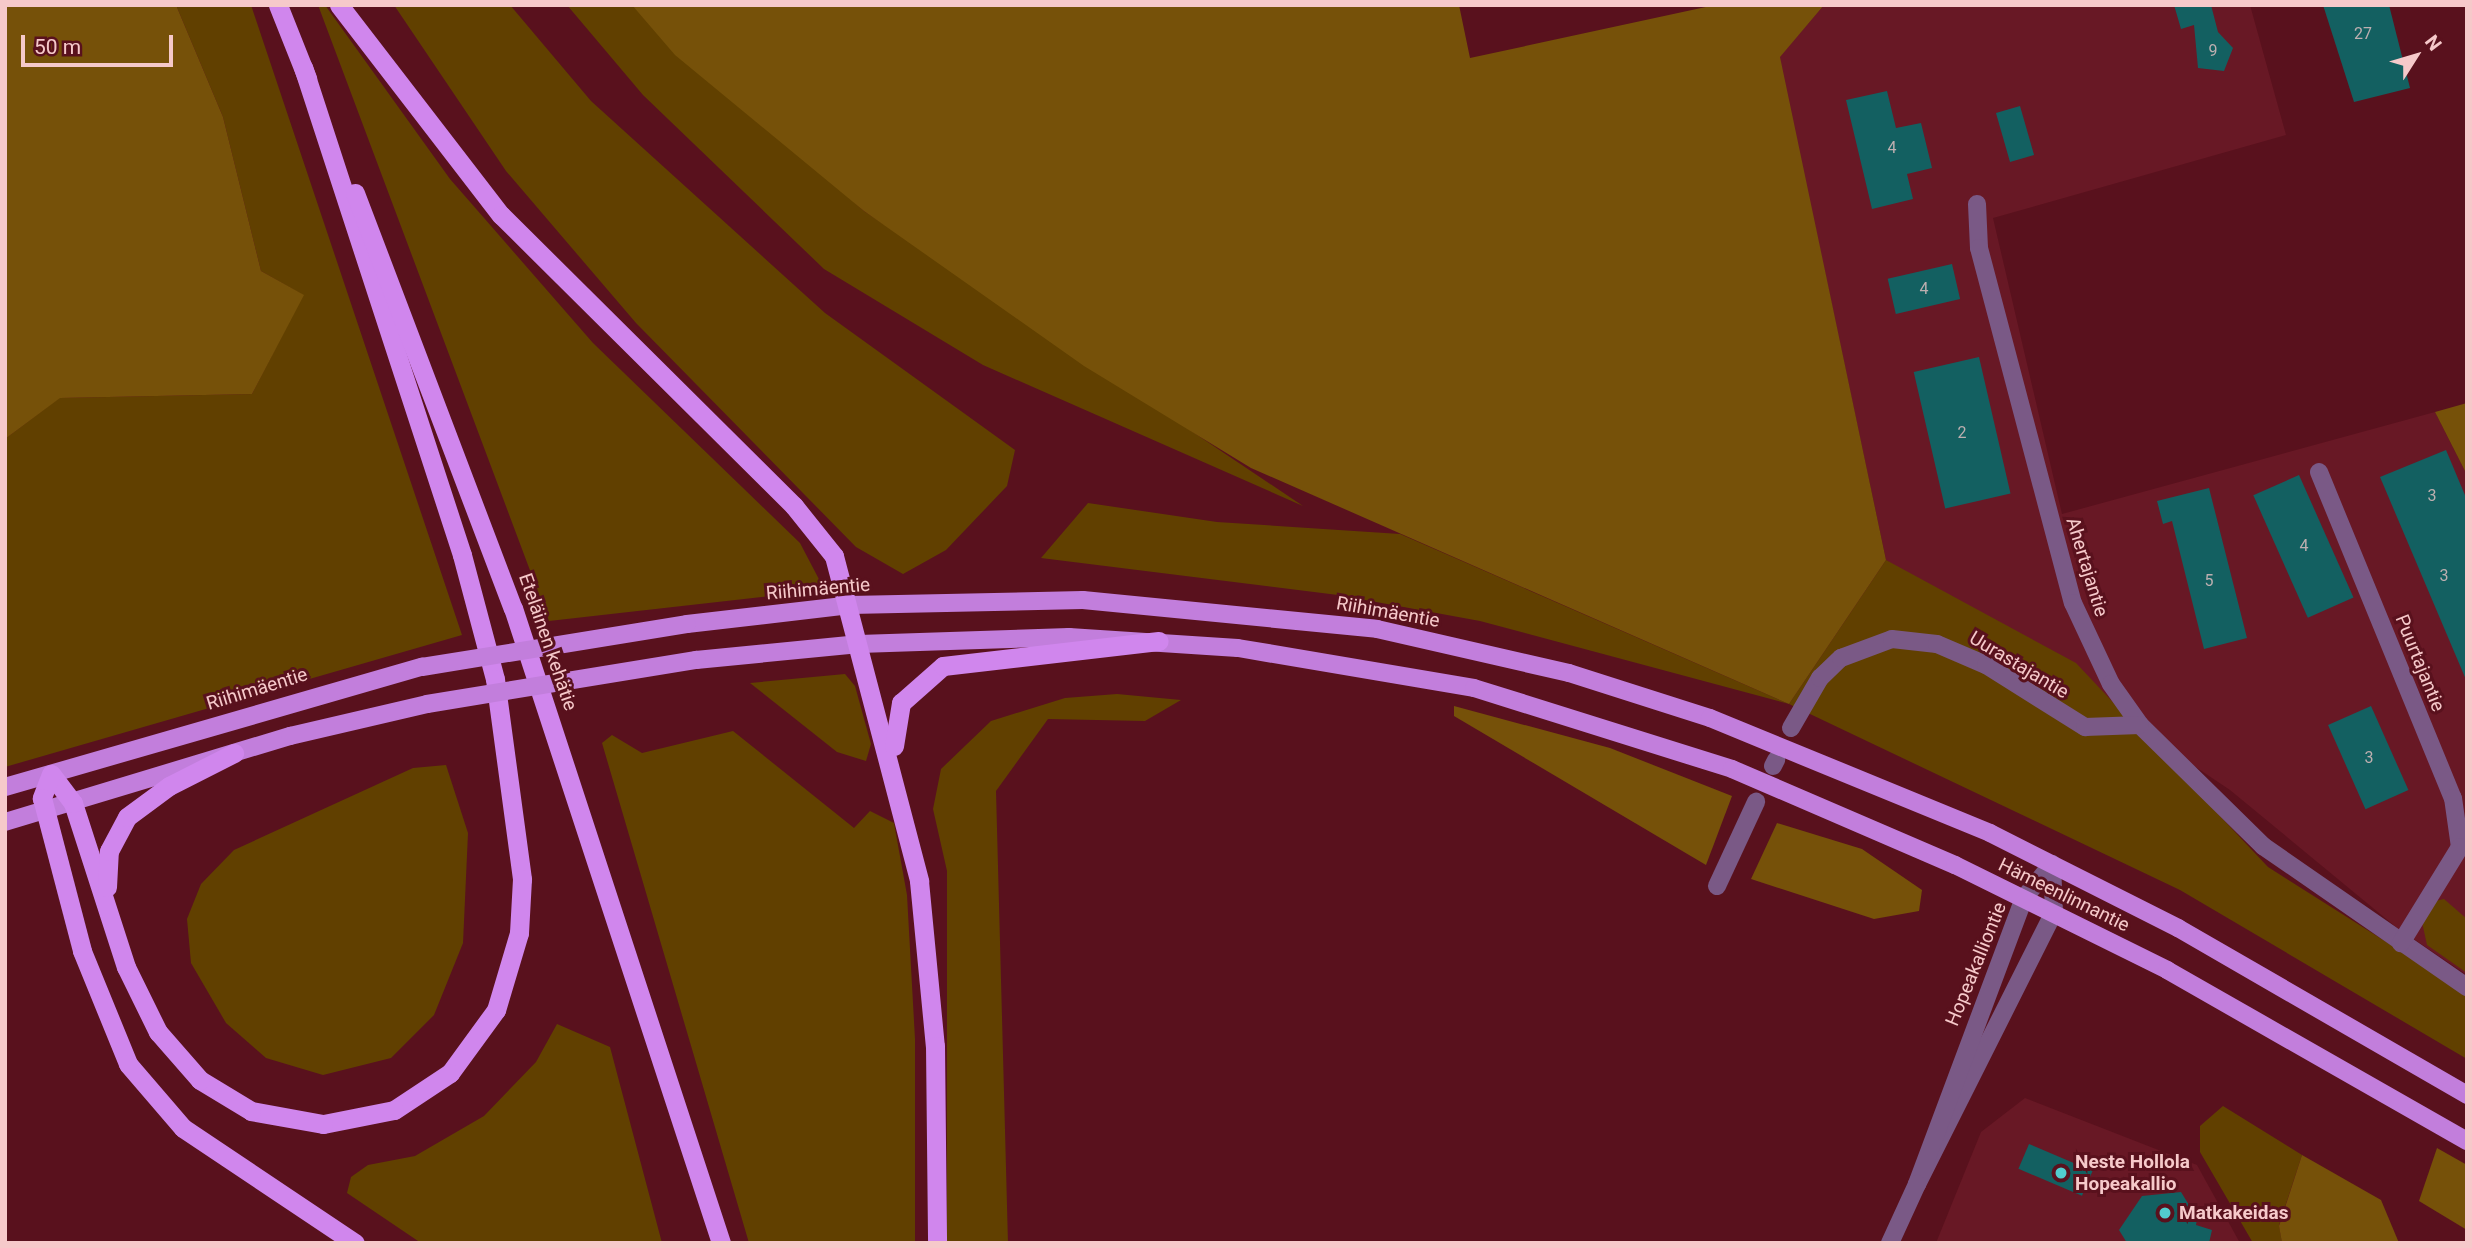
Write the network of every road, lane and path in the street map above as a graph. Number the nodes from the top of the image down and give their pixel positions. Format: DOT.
graph roads {
  1 [pos="278,5"];
  2 [pos="339,5"];
  3 [pos="303,67"];
  4 [pos="1977,204"];
  5 [pos="2319,472"];
  6 [pos="850,606"];
  7 [pos="1159,640"];
  8 [pos="859,644"];
  9 [pos="1646,696"];
  10 [pos="2140,725"];
  11 [pos="1791,728"];
  12 [pos="234,752"];
  13 [pos="51,774"];
  14 [pos="898,785"];
  15 [pos="5,787"];
  16 [pos="1756,802"];
  17 [pos="74,803"];
  18 [pos="43,811"];
  19 [pos="5,822"];
  20 [pos="2052,864"];
  21 [pos="1717,886"];
  22 [pos="2024,898"];
  23 [pos="2054,912"];
  24 [pos="116,936"];
  25 [pos="2401,943"];
  26 [pos="2467,987"];
  27 [pos="2467,1095"];
  28 [pos="2467,1141"];
  29 [pos="1917,1184"];
  30 [pos="355,1243"];
  31 [pos="721,1243"];
  32 [pos="937,1243"];
  33 [pos="1891,1243"];
  1 -- 3 [label="highway"];
  2 -- 6 [label="highway"];
  3 -- 24 [label="highway"];
  3 -- 31 [label="highway, Eteläinen kehätie"];
  4 -- 10 [label="street, Ahertajantie"];
  5 -- 25 [label="street, Puurtajantie"];
  6 -- 8 [label="highway"];
  6 -- 9 [label="main road, Riihimäentie"];
  6 -- 13 [label="main road, Riihimäentie, bridge"];
  7 -- 8 [label="main road"];
  7 -- 14 [label="highway"];
  7 -- 22 [label="main road, Hämeenlinnantie"];
  8 -- 12 [label="main road, bridge"];
  8 -- 14 [label="highway"];
  9 -- 20 [label="main road, Hämeenlinnantie"];
  10 -- 11 [label="street, Uurastajantie"];
  10 -- 25 [label="street, Ahertajantie"];
  12 -- 17 [label="main road"];
  12 -- 24 [label="highway"];
  13 -- 15 [label="main road, Riihimäentie"];
  13 -- 17 [label="highway"];
  13 -- 18 [label="highway"];
  14 -- 32 [label="highway"];
  16 -- 21 [label="street"];
  17 -- 18 [label="main road"];
  17 -- 24 [label="highway"];
  18 -- 19 [label="main road"];
  18 -- 30 [label="highway"];
  20 -- 22 [label="street, Hopeakalliontie"];
  20 -- 23 [label="street, Hopeakalliontie"];
  20 -- 27 [label="main road, Hämeenlinnantie"];
  22 -- 23 [label="main road, Hämeenlinnantie"];
  22 -- 29 [label="street, Hopeakalliontie"];
  23 -- 28 [label="main road, Hämeenlinnantie"];
  23 -- 29 [label="street, Hopeakalliontie"];
  25 -- 26 [label="street, Ahertajantie"];
  29 -- 33 [label="street, Hopeakalliontie"];
}
